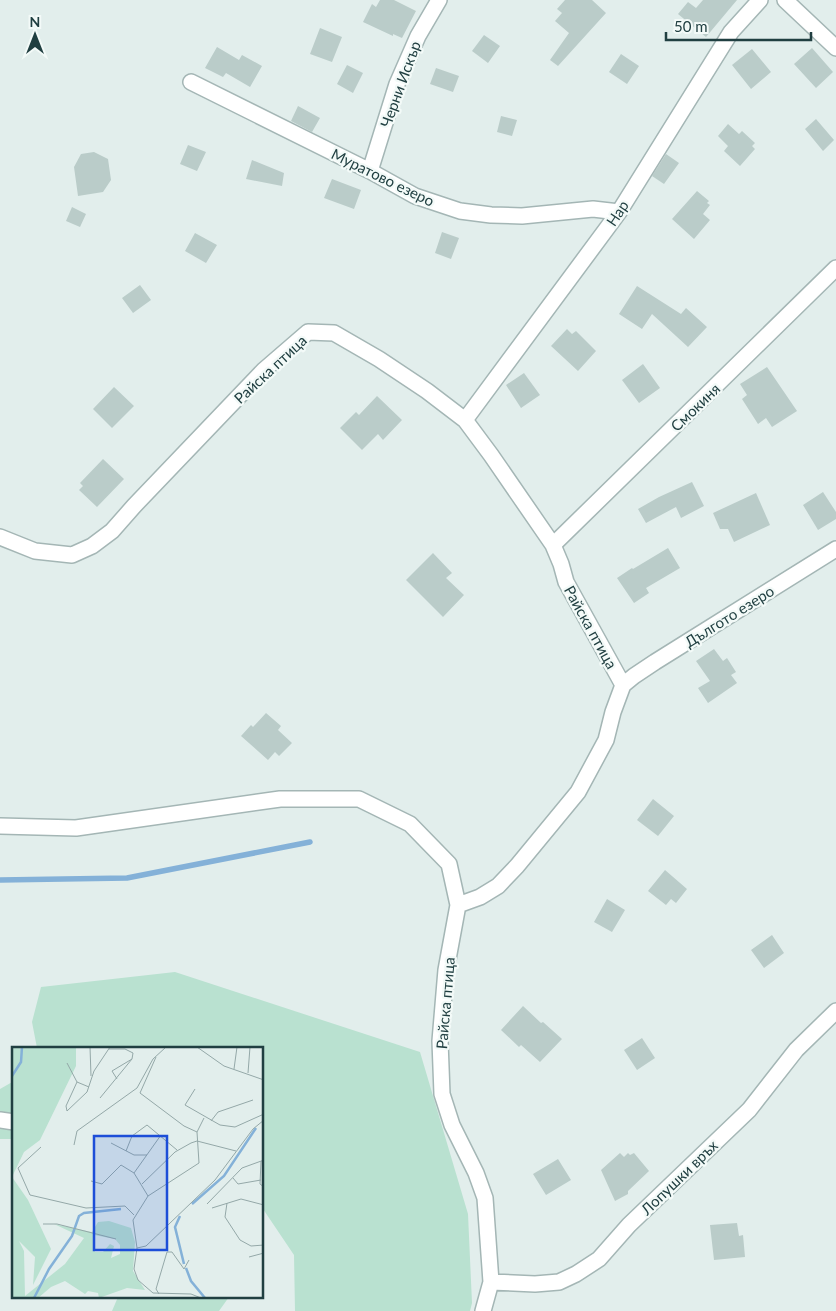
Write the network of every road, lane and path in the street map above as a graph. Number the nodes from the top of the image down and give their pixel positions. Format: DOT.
graph roads {
  1 [pos="439,0"];
  2 [pos="760,0"];
  3 [pos="785,0"];
  4 [pos="836,48"];
  5 [pos="191,82"];
  6 [pos="370,171"];
  7 [pos="619,212"];
  8 [pos="836,268"];
  9 [pos="465,420"];
  10 [pos="0,537"];
  11 [pos="553,545"];
  12 [pos="836,549"];
  13 [pos="623,685"];
  14 [pos="0,826"];
  15 [pos="458,905"];
  16 [pos="836,1011"];
  17 [pos="491,1282"];
  18 [pos="483,1311"];
  1 -- 6 [label="street, Черни Искър"];
  2 -- 7 [label="street, Нар"];
  3 -- 4 [label="street"];
  5 -- 6 [label="street, Муратово езеро"];
  6 -- 7 [label="street, Муратово езеро"];
  7 -- 9 [label="street, Нар"];
  8 -- 11 [label="street, Смокиня"];
  9 -- 10 [label="street, Райска птица"];
  9 -- 11 [label="street, Райска птица"];
  11 -- 13 [label="street, Райска птица"];
  12 -- 13 [label="street, Дългото езеро"];
  13 -- 15 [label="street, Райска птица"];
  14 -- 15 [label="street"];
  15 -- 17 [label="street, Райска птица"];
  16 -- 17 [label="street, Лопушки връх"];
  17 -- 18 [label="street, Райска птица"];
}
